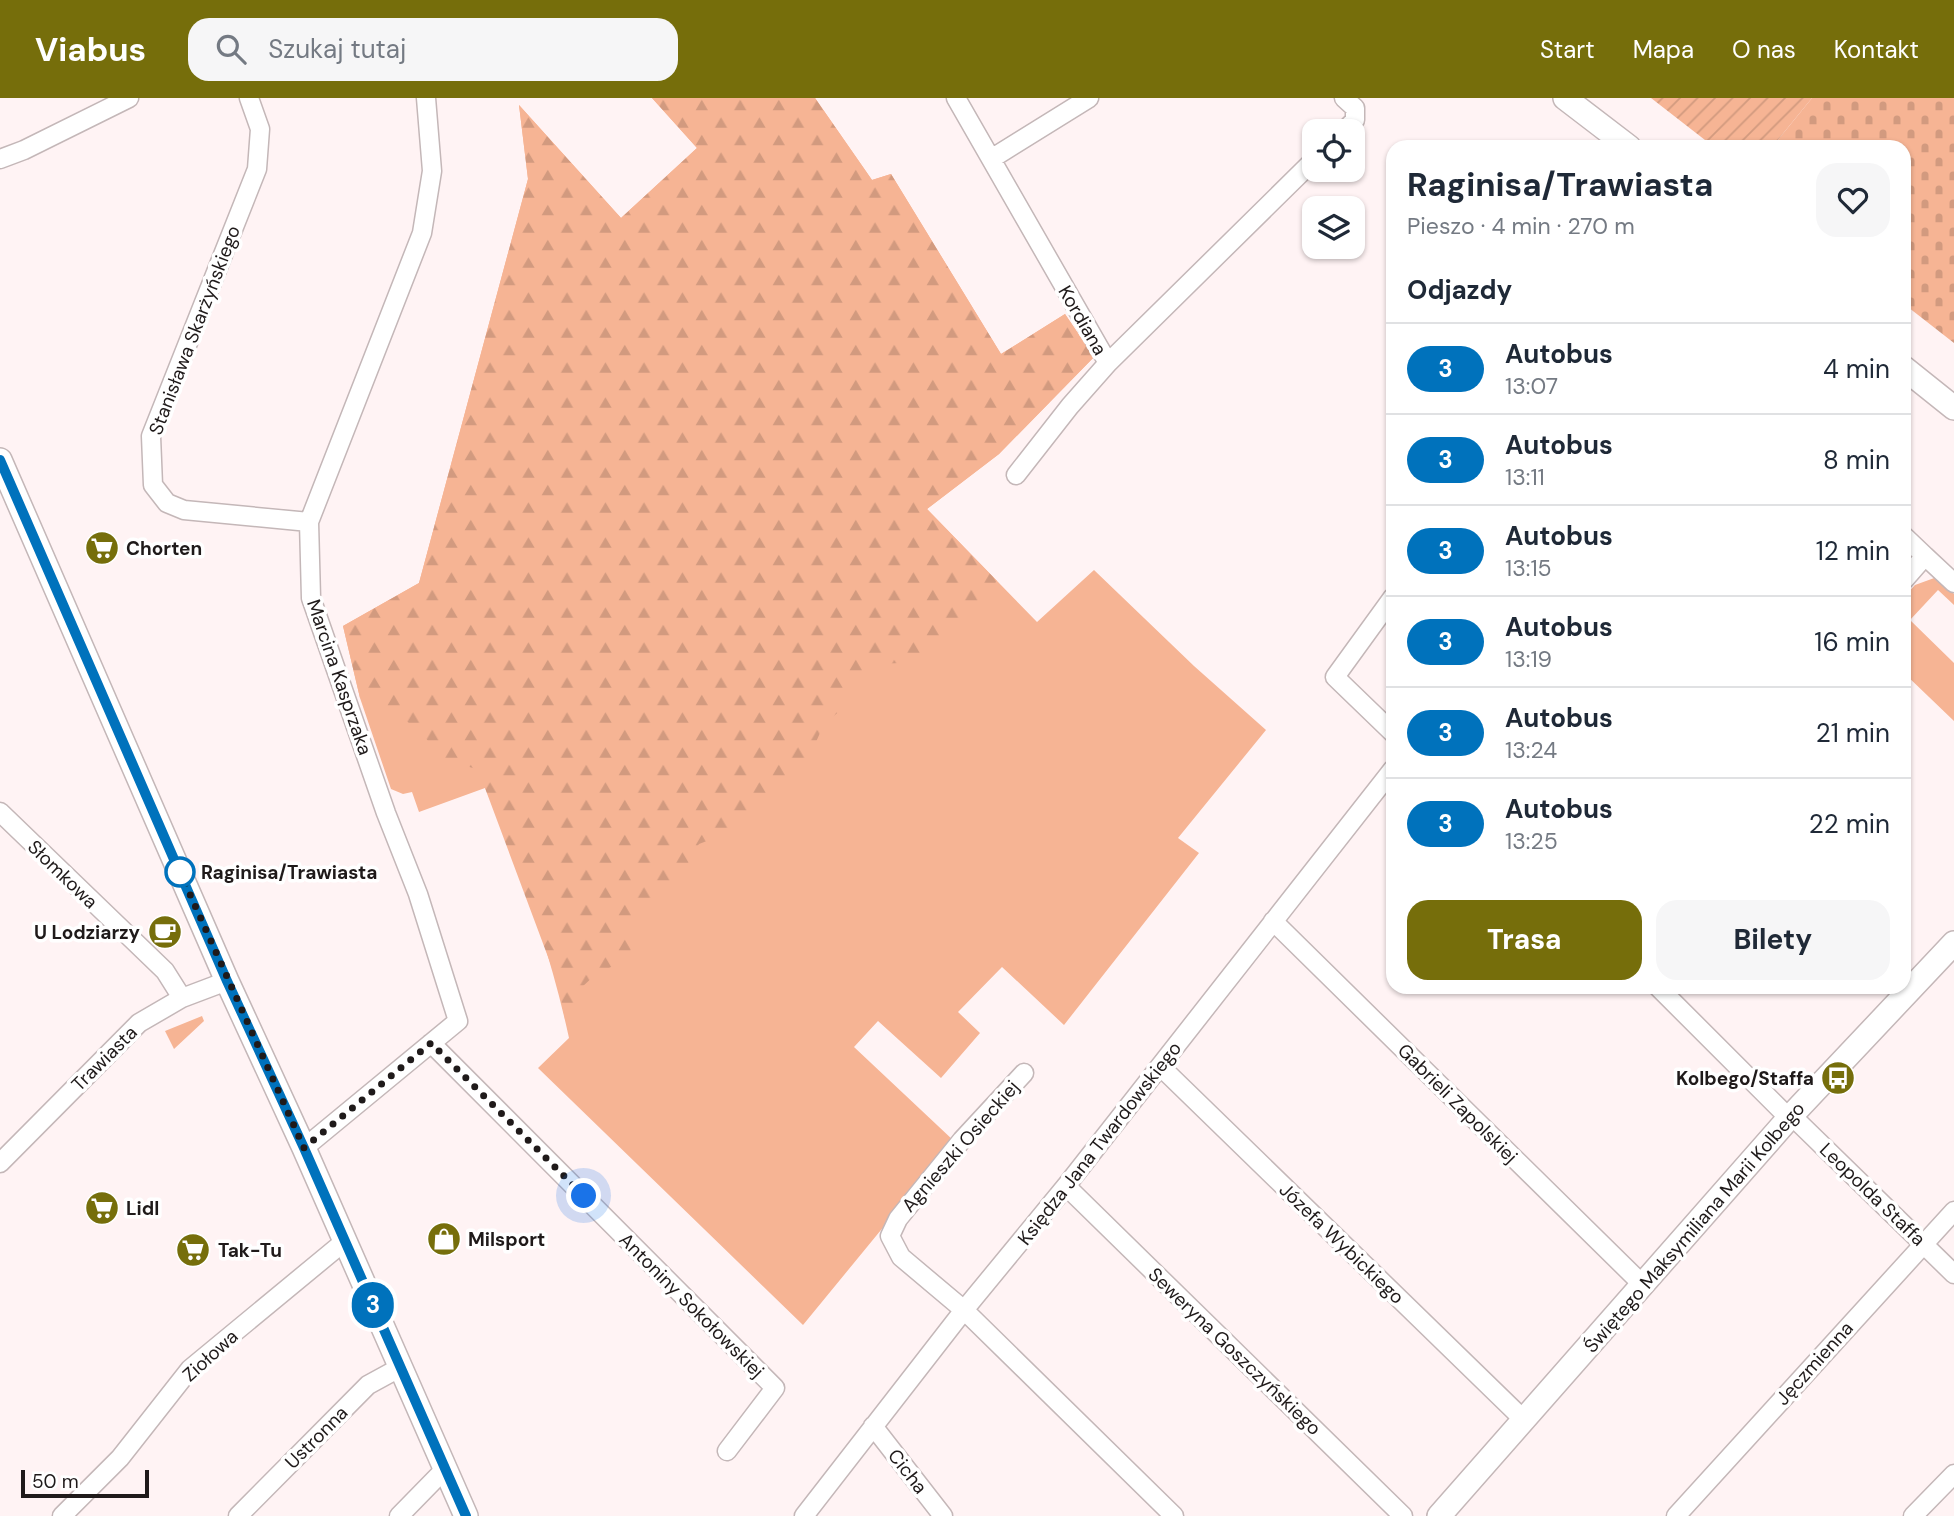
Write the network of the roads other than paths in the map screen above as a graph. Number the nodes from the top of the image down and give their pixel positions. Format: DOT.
graph roads {
  1 [pos="129,98"];
  2 [pos="249,98"];
  3 [pos="426,98"];
  4 [pos="956,98"];
  5 [pos="1089,98"];
  6 [pos="1344,98"];
  7 [pos="1565,98"];
  8 [pos="1351,119"];
  9 [pos="1620,140"];
  10 [pos="0,159"];
  11 [pos="991,159"];
  12 [pos="1302,172"];
  13 [pos="1108,363"];
  14 [pos="1911,374"];
  15 [pos="1954,408"];
  16 [pos="0,460"];
  17 [pos="1016,475"];
  18 [pos="309,522"];
  19 [pos="1911,543"];
  20 [pos="1925,556"];
  21 [pos="1911,572"];
  22 [pos="1954,583"];
  23 [pos="1386,607"];
  24 [pos="1386,726"];
  25 [pos="1386,778"];
  26 [pos="4,824"];
  27 [pos="1273,921"];
  28 [pos="1954,943"];
  29 [pos="227,981"];
  30 [pos="1911,988"];
  31 [pos="1665,994"];
  32 [pos="1906,994"];
  33 [pos="182,998"];
  34 [pos="431,1043"];
  35 [pos="1160,1066"];
  36 [pos="1024,1073"];
  37 [pos="1790,1116"];
  38 [pos="304,1148"];
  39 [pos="0,1163"];
  40 [pos="1066,1186"];
  41 [pos="1954,1211"];
  42 [pos="345,1241"];
  43 [pos="1923,1243"];
  44 [pos="1954,1274"];
  45 [pos="1643,1285"];
  46 [pos="964,1310"];
  47 [pos="401,1367"];
  48 [pos="1524,1420"];
  49 [pos="873,1426"];
  50 [pos="727,1451"];
  51 [pos="446,1469"];
  52 [pos="1954,1474"];
  53 [pos="62,1516"];
  54 [pos="238,1516"];
  55 [pos="399,1516"];
  56 [pos="466,1516"];
  57 [pos="804,1516"];
  58 [pos="943,1516"];
  59 [pos="1174,1516"];
  60 [pos="1403,1516"];
  61 [pos="1439,1516"];
  62 [pos="1676,1516"];
  63 [pos="1913,1516"];
  1 -- 10 [label="street"];
  2 -- 18 [label="street, Stanisława Skarżyńskiego"];
  3 -- 18 [label="street, Marcina Kasprzaka"];
  4 -- 11 [label="street, Kordiana"];
  5 -- 11 [label="street"];
  6 -- 8 [label="street"];
  7 -- 9 [label="street"];
  11 -- 13 [label="street, Kordiana"];
  12 -- 13 [label="street, Kordiana"];
  13 -- 17 [label="street"];
  14 -- 15 [label="street"];
  16 -- 29 [label="street"];
  18 -- 34 [label="street, Marcina Kasprzaka"];
  19 -- 20 [label="street"];
  20 -- 21 [label="street"];
  20 -- 22 [label="street"];
  23 -- 24 [label="street"];
  25 -- 27 [label="street, Księdza Jana Twardowskiego"];
  26 -- 33 [label="street, Słomkowa"];
  27 -- 35 [label="street, Księdza Jana Twardowskiego"];
  27 -- 45 [label="street, Gabrieli Zapolskiej"];
  28 -- 30 [label="street, Świętego Maksymiliana Marii Kolbego"];
  29 -- 33 [label="street, Trawiasta"];
  29 -- 38 [label="street"];
  31 -- 37 [label="street, Leopolda Staffa"];
  32 -- 37 [label="street, Świętego Maksymiliana Marii Kolbego"];
  33 -- 39 [label="street, Trawiasta"];
  34 -- 38 [label="street, Marcina Kasprzaka"];
  34 -- 50 [label="street, Antoniny Sokołowskiej"];
  35 -- 40 [label="street, Księdza Jana Twardowskiego"];
  35 -- 48 [label="street, Józefa Wybickiego"];
  36 -- 46 [label="street, Agnieszki Osieckiej"];
  37 -- 43 [label="street, Leopolda Staffa"];
  37 -- 45 [label="street, Świętego Maksymiliana Marii Kolbego"];
  38 -- 42 [label="street"];
  40 -- 46 [label="street, Księdza Jana Twardowskiego"];
  40 -- 60 [label="street, Seweryna Goszczyńskiego"];
  41 -- 43 [label="street, Jęczmienna"];
  42 -- 47 [label="street"];
  42 -- 53 [label="street, Ziołowa"];
  43 -- 44 [label="street, Leopolda Staffa"];
  43 -- 62 [label="street, Jęczmienna"];
  45 -- 48 [label="street, Świętego Maksymiliana Marii Kolbego"];
  46 -- 49 [label="street, Księdza Jana Twardowskiego"];
  46 -- 59 [label="street"];
  47 -- 51 [label="street"];
  47 -- 54 [label="street, Ustronna"];
  48 -- 61 [label="street, Świętego Maksymiliana Marii Kolbego"];
  49 -- 57 [label="street, Księdza Jana Twardowskiego"];
  49 -- 58 [label="street, Cicha"];
  51 -- 55 [label="street"];
  51 -- 56 [label="street"];
  52 -- 63 [label="street"];
}
